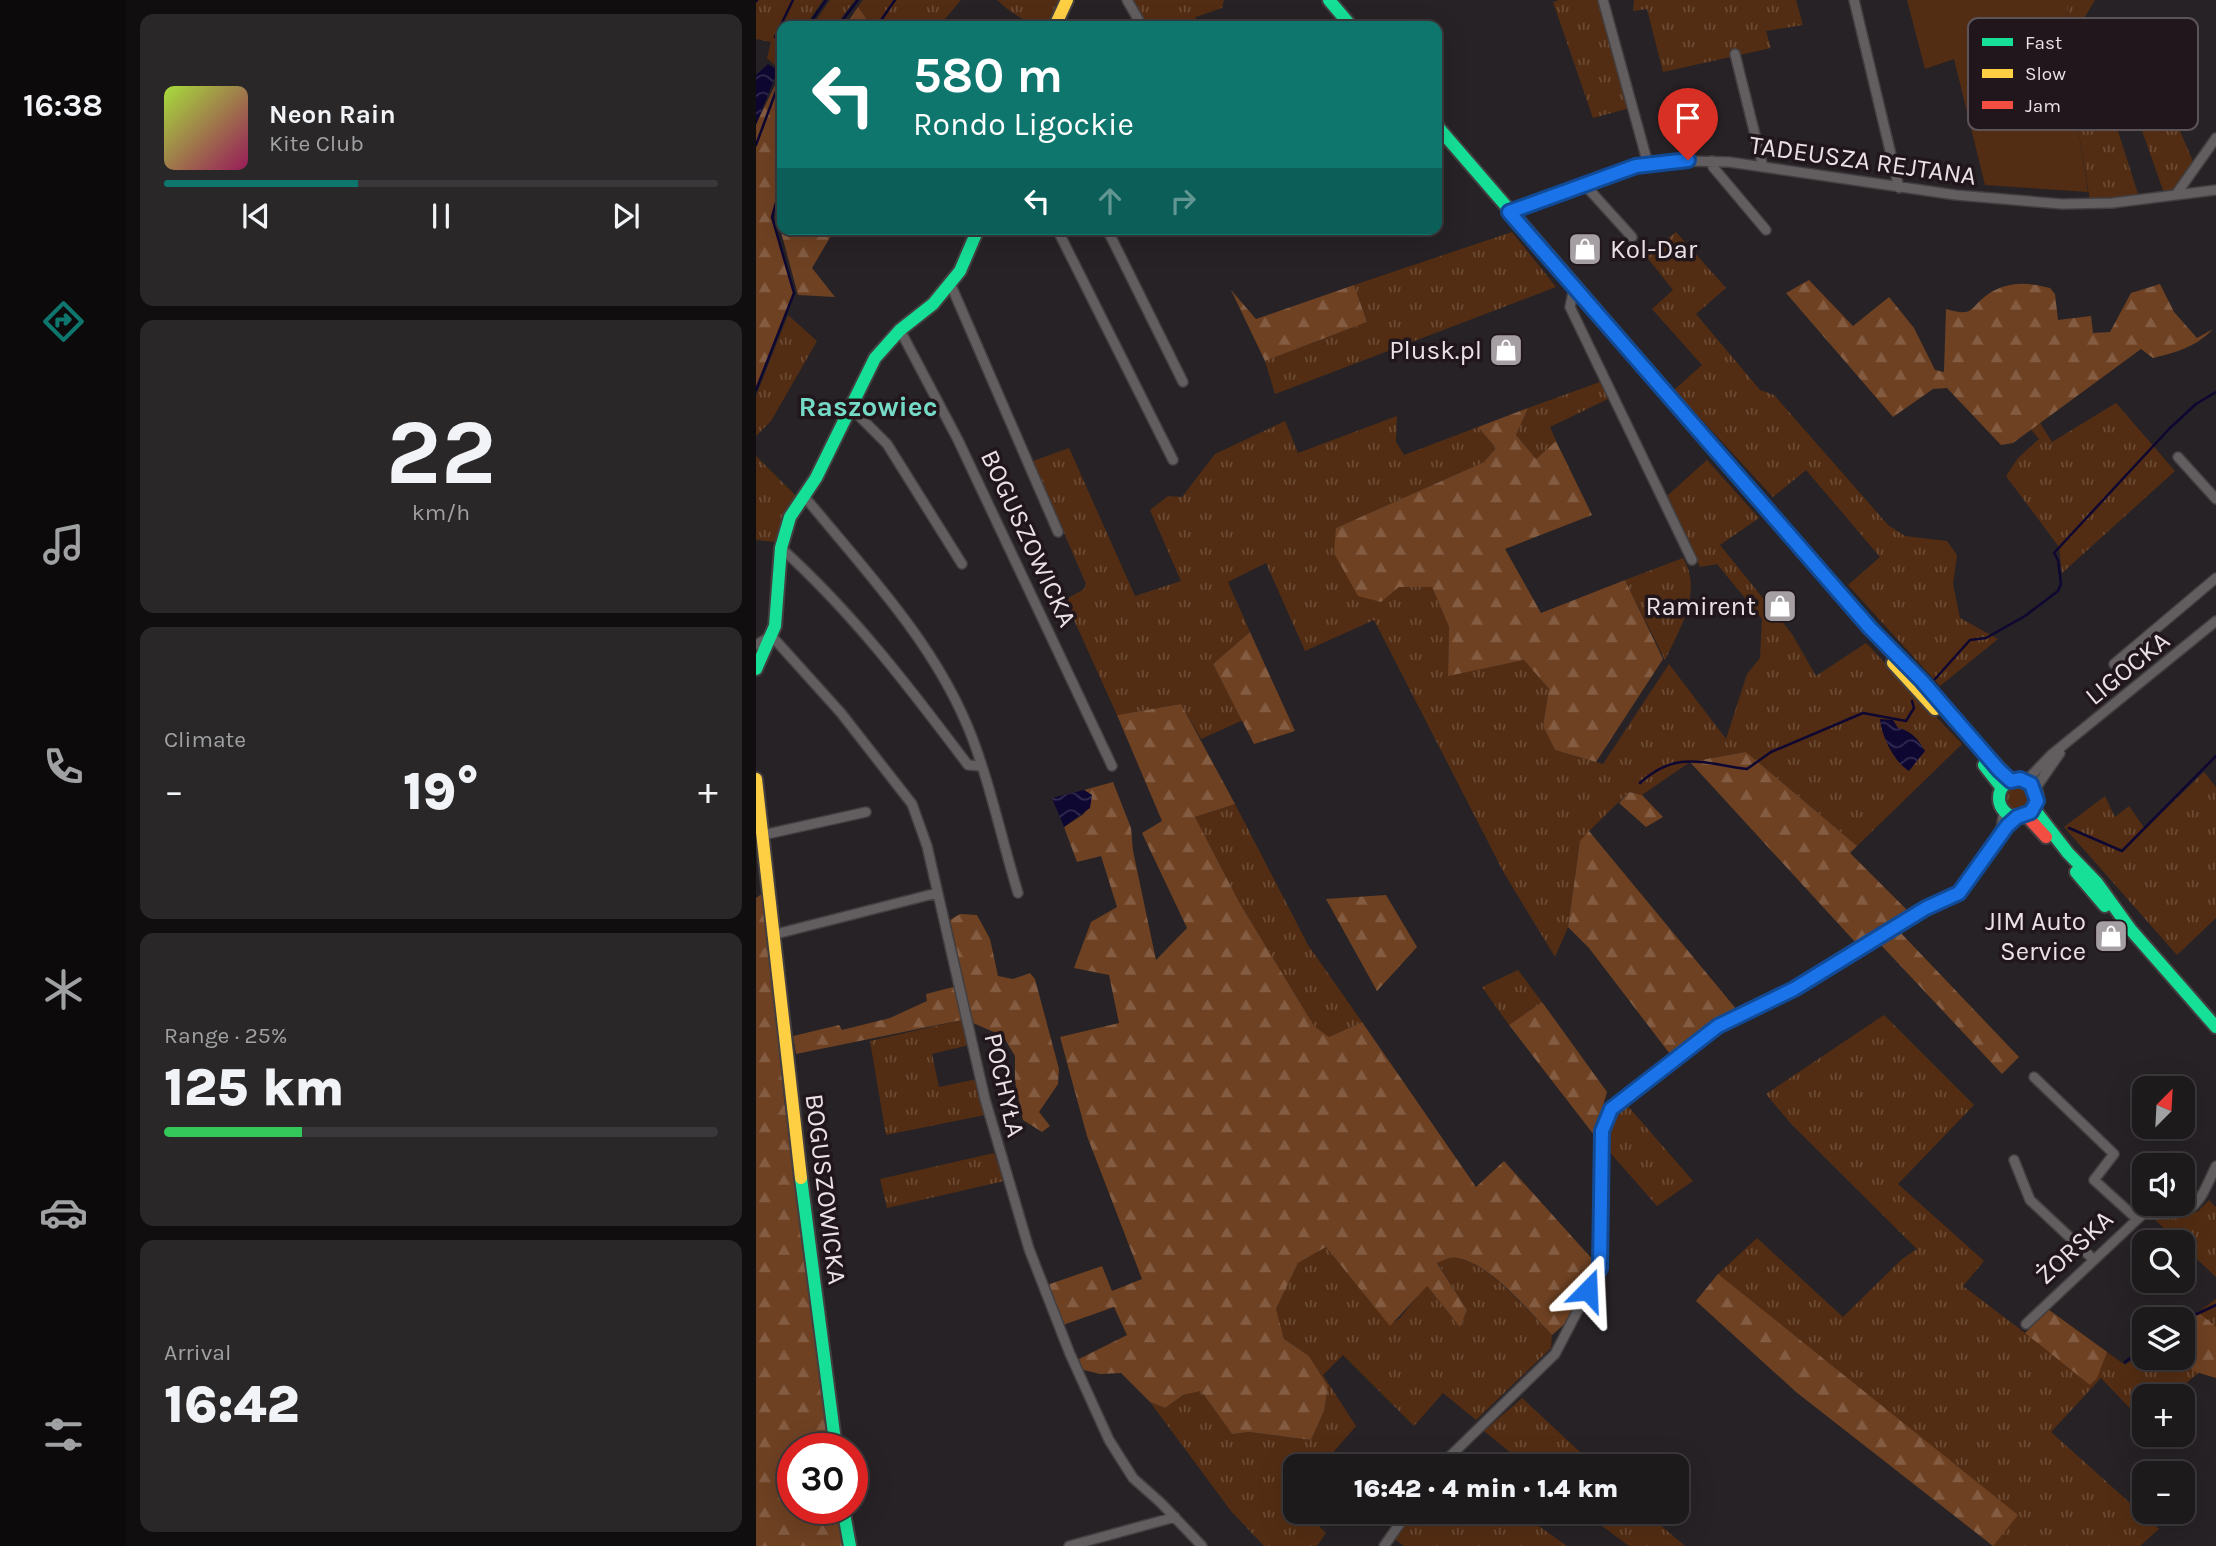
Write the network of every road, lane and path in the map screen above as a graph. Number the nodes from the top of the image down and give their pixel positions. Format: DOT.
graph roads {
  1 [pos="1067,0"];
  2 [pos="1127,0"];
  3 [pos="1603,0"];
  4 [pos="1854,0"];
  5 [pos="1331,1"];
  6 [pos="1057,21"];
  7 [pos="1139,21"];
  8 [pos="1347,21"];
  9 [pos="1734,54"];
  10 [pos="1442,133"];
  11 [pos="2216,138"];
  12 [pos="1712,161"];
  13 [pos="1648,164"];
  14 [pos="1763,167"];
  15 [pos="1585,184"];
  16 [pos="1899,188"];
  17 [pos="2216,190"];
  18 [pos="2178,193"];
  19 [pos="1509,212"];
  20 [pos="1766,230"];
  21 [pos="975,235"];
  22 [pos="1060,235"];
  23 [pos="1110,235"];
  24 [pos="1632,237"];
  25 [pos="950,283"];
  26 [pos="1574,288"];
  27 [pos="901,330"];
  28 [pos="1183,382"];
  29 [pos="850,407"];
  30 [pos="2178,457"];
  31 [pos="1173,460"];
  32 [pos="804,496"];
  33 [pos="2216,499"];
  34 [pos="1058,532"];
  35 [pos="781,548"];
  36 [pos="1692,560"];
  37 [pos="962,564"];
  38 [pos="2216,578"];
  39 [pos="2216,621"];
  40 [pos="771,636"];
  41 [pos="756,645"];
  42 [pos="2114,664"];
  43 [pos="756,669"];
  44 [pos="980,766"];
  45 [pos="1112,766"];
  46 [pos="756,779"];
  47 [pos="2006,785"];
  48 [pos="2030,785"];
  49 [pos="866,812"];
  50 [pos="2020,813"];
  51 [pos="763,835"];
  52 [pos="937,893"];
  53 [pos="1018,893"];
  54 [pos="772,935"];
  55 [pos="2216,1027"];
  56 [pos="2035,1077"];
  57 [pos="2014,1160"];
  58 [pos="2216,1166"];
  59 [pos="2137,1219"];
  60 [pos="2093,1259"];
  61 [pos="2026,1324"];
  62 [pos="834,1433"];
  63 [pos="1452,1454"];
  64 [pos="1175,1517"];
  65 [pos="847,1524"];
  66 [pos="1400,1524"];
  67 [pos="850,1546"];
  68 [pos="1069,1546"];
  69 [pos="1202,1546"];
  70 [pos="1384,1546"];
  1 -- 6 [label="street"];
  2 -- 7 [label="street"];
  3 -- 13 [label="street"];
  4 -- 16 [label="street"];
  5 -- 8 [label="street"];
  9 -- 14 [label="street"];
  10 -- 19 [label="street"];
  11 -- 18 [label="street"];
  12 -- 13 [label="street, TADEUSZA REJTANA"];
  12 -- 14 [label="street, TADEUSZA REJTANA"];
  12 -- 20 [label="street"];
  13 -- 15 [label="street, TADEUSZA REJTANA"];
  14 -- 16 [label="street, TADEUSZA REJTANA"];
  15 -- 19 [label="street, TADEUSZA REJTANA"];
  15 -- 24 [label="street"];
  16 -- 18 [label="street, TADEUSZA REJTANA"];
  17 -- 18 [label="street, TADEUSZA REJTANA"];
  19 -- 26 [label="street"];
  21 -- 25 [label="street"];
  22 -- 31 [label="street"];
  23 -- 28 [label="street"];
  25 -- 27 [label="street"];
  25 -- 34 [label="street, BOGUSZOWICKA"];
  26 -- 36 [label="street"];
  26 -- 47 [label="street"];
  27 -- 29 [label="street"];
  27 -- 45 [label="street, BOGUSZOWICKA"];
  29 -- 32 [label="street"];
  29 -- 37 [label="street"];
  30 -- 33 [label="street"];
  32 -- 35 [label="street"];
  32 -- 44 [label="street"];
  35 -- 40 [label="street"];
  35 -- 44 [label="street"];
  38 -- 42 [label="street"];
  39 -- 48 [label="street, LIGOCKA"];
  40 -- 41 [label="street"];
  40 -- 43 [label="street"];
  40 -- 52 [label="street, POCHYŁA"];
  44 -- 53 [label="street"];
  46 -- 51 [label="street, BOGUSZOWICKA"];
  47 -- 48 [label="street"];
  47 -- 50 [label="street"];
  48 -- 50 [label="street"];
  49 -- 51 [label="street"];
  50 -- 55 [label="street"];
  50 -- 63 [label="street"];
  51 -- 54 [label="street, BOGUSZOWICKA"];
  52 -- 54 [label="street"];
  52 -- 64 [label="street, POCHYŁA"];
  54 -- 62 [label="street, BOGUSZOWICKA"];
  56 -- 59 [label="street"];
  57 -- 60 [label="street"];
  58 -- 59 [label="street, ŻORSKA"];
  59 -- 60 [label="street, ŻORSKA"];
  60 -- 61 [label="street, ŻORSKA"];
  64 -- 68 [label="street"];
  64 -- 69 [label="street, POCHYŁA"];
  65 -- 67 [label="street"];
  66 -- 70 [label="street"];
}
